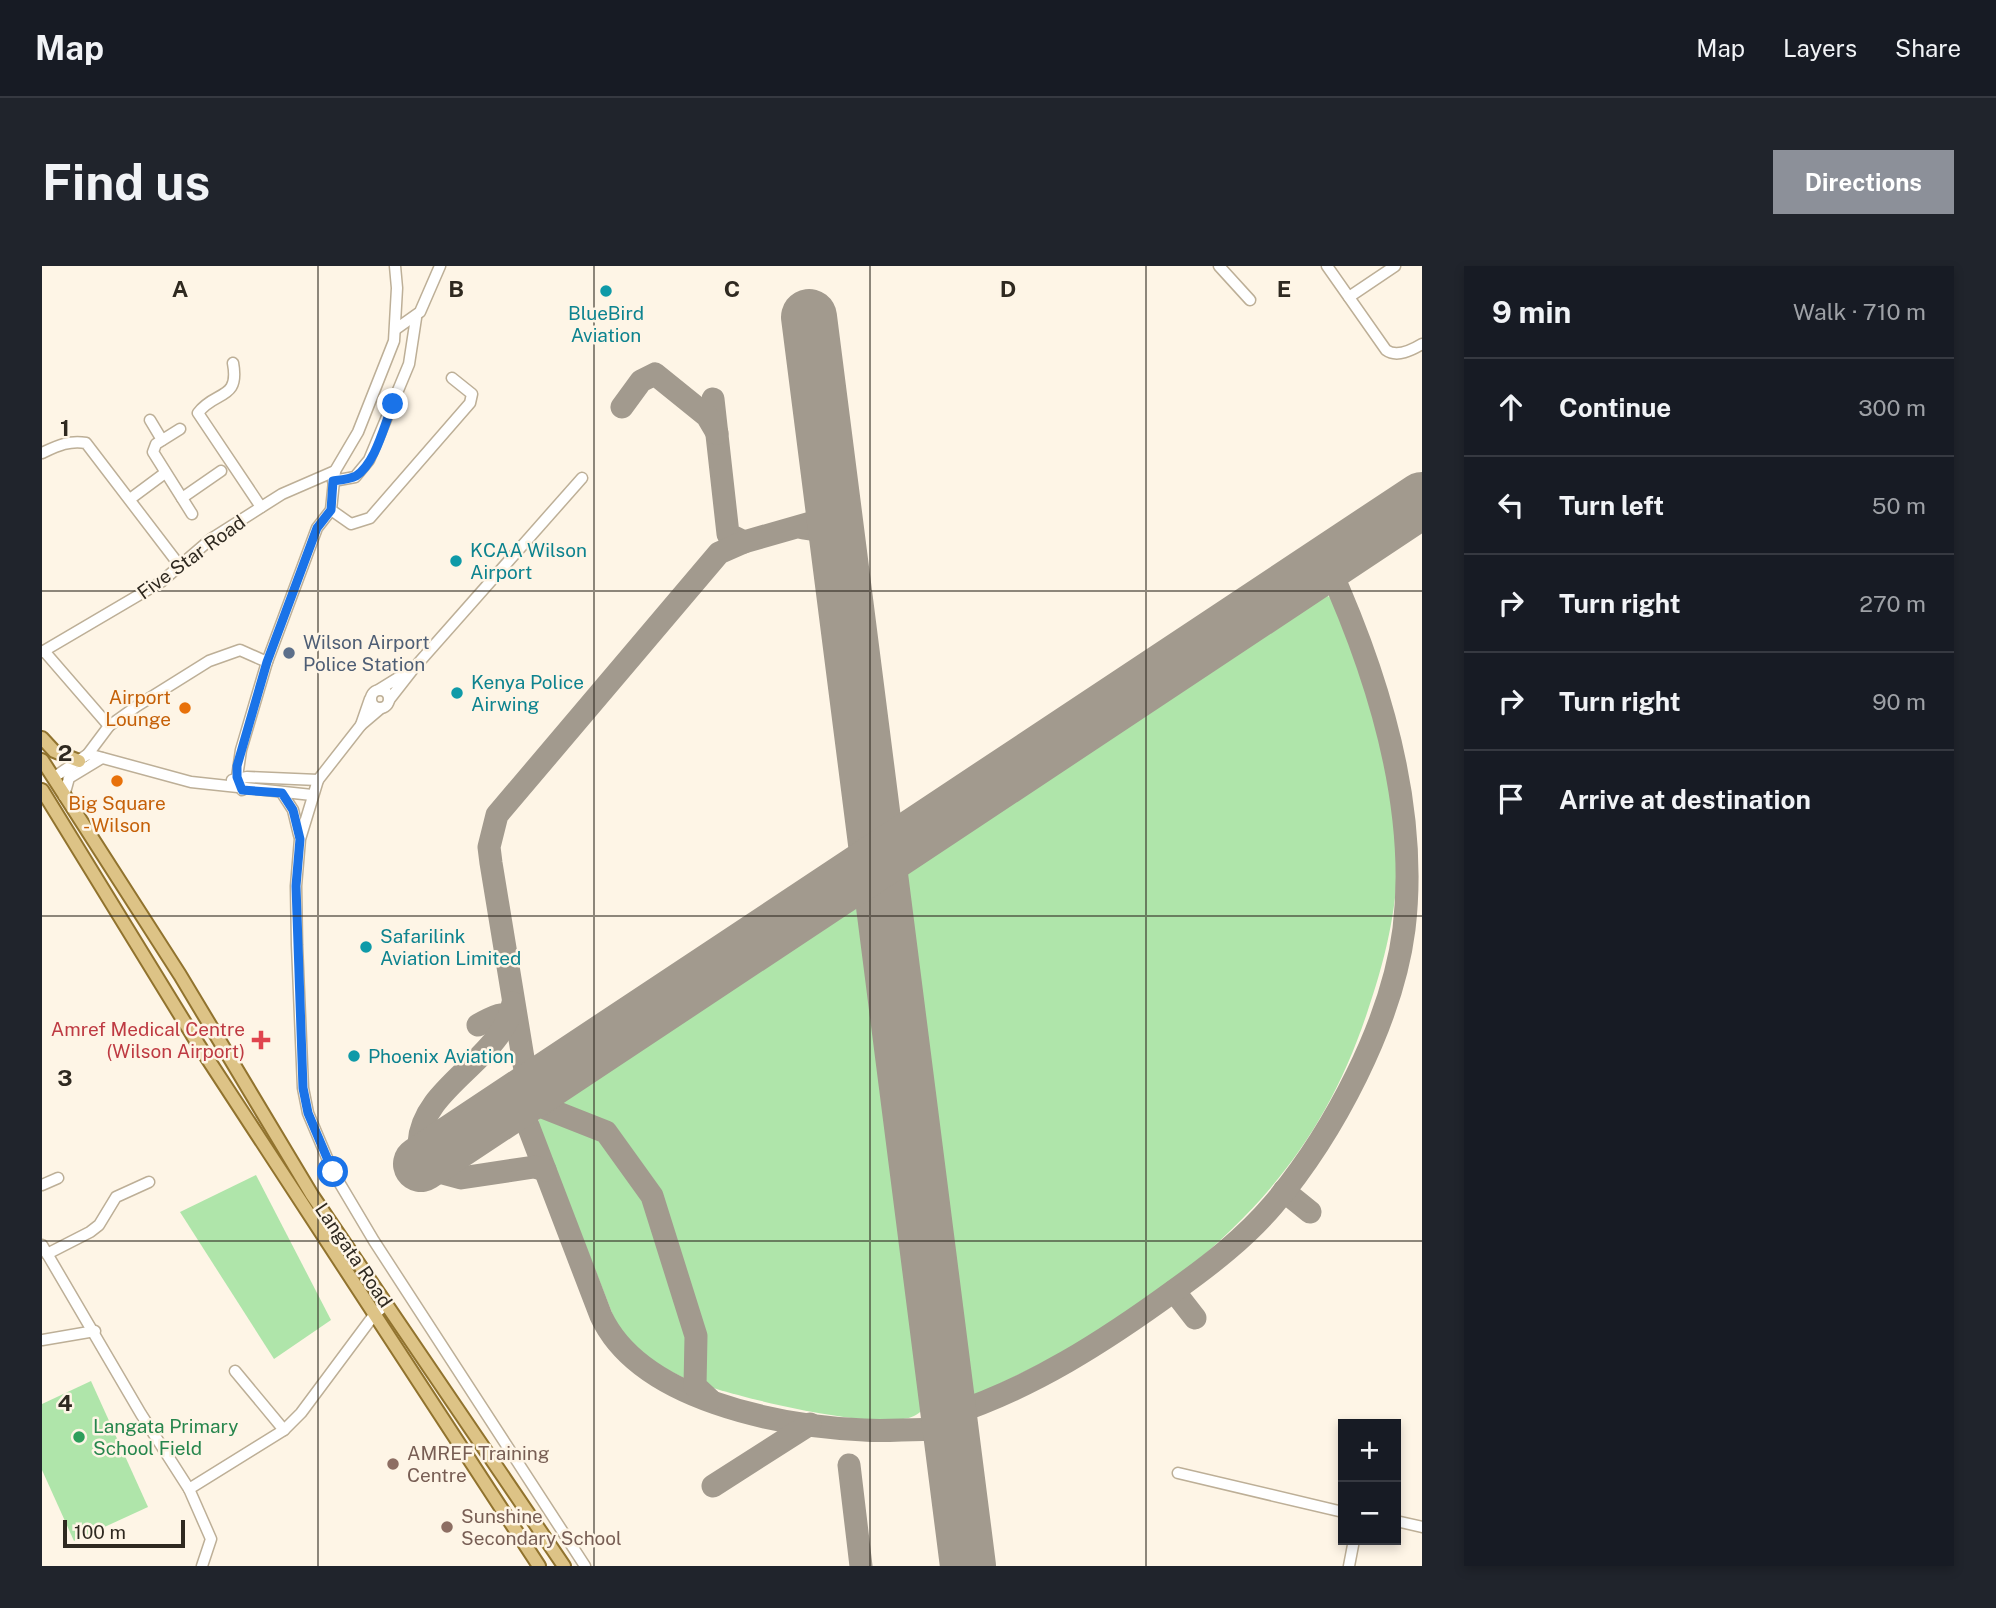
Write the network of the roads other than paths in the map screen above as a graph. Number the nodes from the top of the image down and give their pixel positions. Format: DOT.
graph roads {
  1 [pos="395,266"];
  2 [pos="440,266"];
  3 [pos="1219,266"];
  4 [pos="1327,266"];
  5 [pos="1395,266"];
  6 [pos="1349,297"];
  7 [pos="1250,300"];
  8 [pos="416,318"];
  9 [pos="397,329"];
  10 [pos="1422,344"];
  11 [pos="233,363"];
  12 [pos="452,378"];
  13 [pos="149,420"];
  14 [pos="180,429"];
  15 [pos="162,440"];
  16 [pos="42,453"];
  17 [pos="221,471"];
  18 [pos="166,473"];
  19 [pos="334,476"];
  20 [pos="582,478"];
  21 [pos="182,498"];
  22 [pos="130,499"];
  23 [pos="261,507"];
  24 [pos="331,510"];
  25 [pos="192,514"];
  26 [pos="180,566"];
  27 [pos="43,652"];
  28 [pos="267,662"];
  29 [pos="414,668"];
  30 [pos="380,689"];
  31 [pos="370,699"];
  32 [pos="389,700"];
  33 [pos="381,708"];
  34 [pos="361,725"];
  35 [pos="110,726"];
  36 [pos="42,738"];
  37 [pos="83,758"];
  38 [pos="102,758"];
  39 [pos="42,761"];
  40 [pos="237,777"];
  41 [pos="53,778"];
  42 [pos="318,780"];
  43 [pos="221,785"];
  44 [pos="42,790"];
  45 [pos="242,790"];
  46 [pos="282,793"];
  47 [pos="312,795"];
  48 [pos="64,796"];
  49 [pos="300,839"];
  50 [pos="180,975"];
  51 [pos="162,987"];
  52 [pos="215,1033"];
  53 [pos="198,1044"];
  54 [pos="58,1178"];
  55 [pos="149,1182"];
  56 [pos="42,1185"];
  57 [pos="45,1249"];
  58 [pos="386,1304"];
  59 [pos="374,1315"];
  60 [pos="95,1331"];
  61 [pos="42,1340"];
  62 [pos="236,1371"];
  63 [pos="284,1430"];
  64 [pos="1178,1473"];
  65 [pos="189,1489"];
  66 [pos="1338,1511"];
  67 [pos="1401,1522"];
  68 [pos="1422,1527"];
  69 [pos="1353,1545"];
  70 [pos="202,1566"];
  71 [pos="539,1566"];
  72 [pos="564,1566"];
  73 [pos="585,1566"];
  74 [pos="1349,1566"];
  1 -- 9 [label="street"];
  2 -- 8 [label="street, Five Star Road"];
  3 -- 7 [label="street"];
  4 -- 6 [label="street"];
  5 -- 6 [label="street"];
  6 -- 10 [label="street"];
  8 -- 9 [label="street"];
  8 -- 19 [label="street, Five Star Road"];
  9 -- 19 [label="street"];
  11 -- 23 [label="street"];
  12 -- 24 [label="street"];
  13 -- 15 [label="street"];
  14 -- 15 [label="street"];
  15 -- 18 [label="street"];
  16 -- 22 [label="street"];
  17 -- 21 [label="street"];
  18 -- 21 [label="street"];
  18 -- 22 [label="street"];
  19 -- 23 [label="street, Five Star Road"];
  19 -- 24 [label="street"];
  20 -- 29 [label="street"];
  21 -- 25 [label="street"];
  22 -- 26 [label="street"];
  23 -- 26 [label="street, Five Star Road"];
  24 -- 28 [label="street"];
  26 -- 27 [label="street, Five Star Road"];
  27 -- 35 [label="street"];
  28 -- 35 [label="street"];
  28 -- 40 [label="street"];
  29 -- 30 [label="street"];
  29 -- 32 [label="street"];
  30 -- 31 [label="street"];
  30 -- 32 [label="street"];
  31 -- 33 [label="street"];
  31 -- 34 [label="street"];
  32 -- 33 [label="street"];
  33 -- 34 [label="street"];
  34 -- 42 [label="street"];
  35 -- 37 [label="street"];
  36 -- 37 [label="main road"];
  37 -- 38 [label="street"];
  37 -- 41 [label="street"];
  38 -- 43 [label="street"];
  38 -- 48 [label="street"];
  39 -- 41 [label="main road, Langata Road"];
  40 -- 42 [label="street"];
  40 -- 43 [label="street"];
  40 -- 45 [label="street"];
  41 -- 48 [label="main road, Langata Road"];
  42 -- 47 [label="street"];
  43 -- 45 [label="street"];
  44 -- 51 [label="main road, Langata Road"];
  45 -- 46 [label="street"];
  46 -- 47 [label="street"];
  46 -- 49 [label="street"];
  47 -- 49 [label="street"];
  48 -- 50 [label="main road, Langata Road"];
  49 -- 73 [label="street"];
  50 -- 51 [label="main road"];
  50 -- 52 [label="main road, Langata Road"];
  51 -- 53 [label="main road, Langata Road"];
  52 -- 53 [label="main road"];
  52 -- 58 [label="main road, Langata Road"];
  53 -- 59 [label="main road, Langata Road"];
  54 -- 56 [label="street"];
  55 -- 57 [label="street"];
  57 -- 60 [label="street"];
  58 -- 59 [label="street"];
  58 -- 72 [label="main road, Langata Road"];
  59 -- 63 [label="street"];
  59 -- 71 [label="main road, Langata Road"];
  60 -- 61 [label="street"];
  60 -- 65 [label="street"];
  62 -- 63 [label="street"];
  63 -- 65 [label="street"];
  64 -- 66 [label="street"];
  65 -- 70 [label="street"];
  67 -- 68 [label="street"];
  69 -- 74 [label="street"];
}
